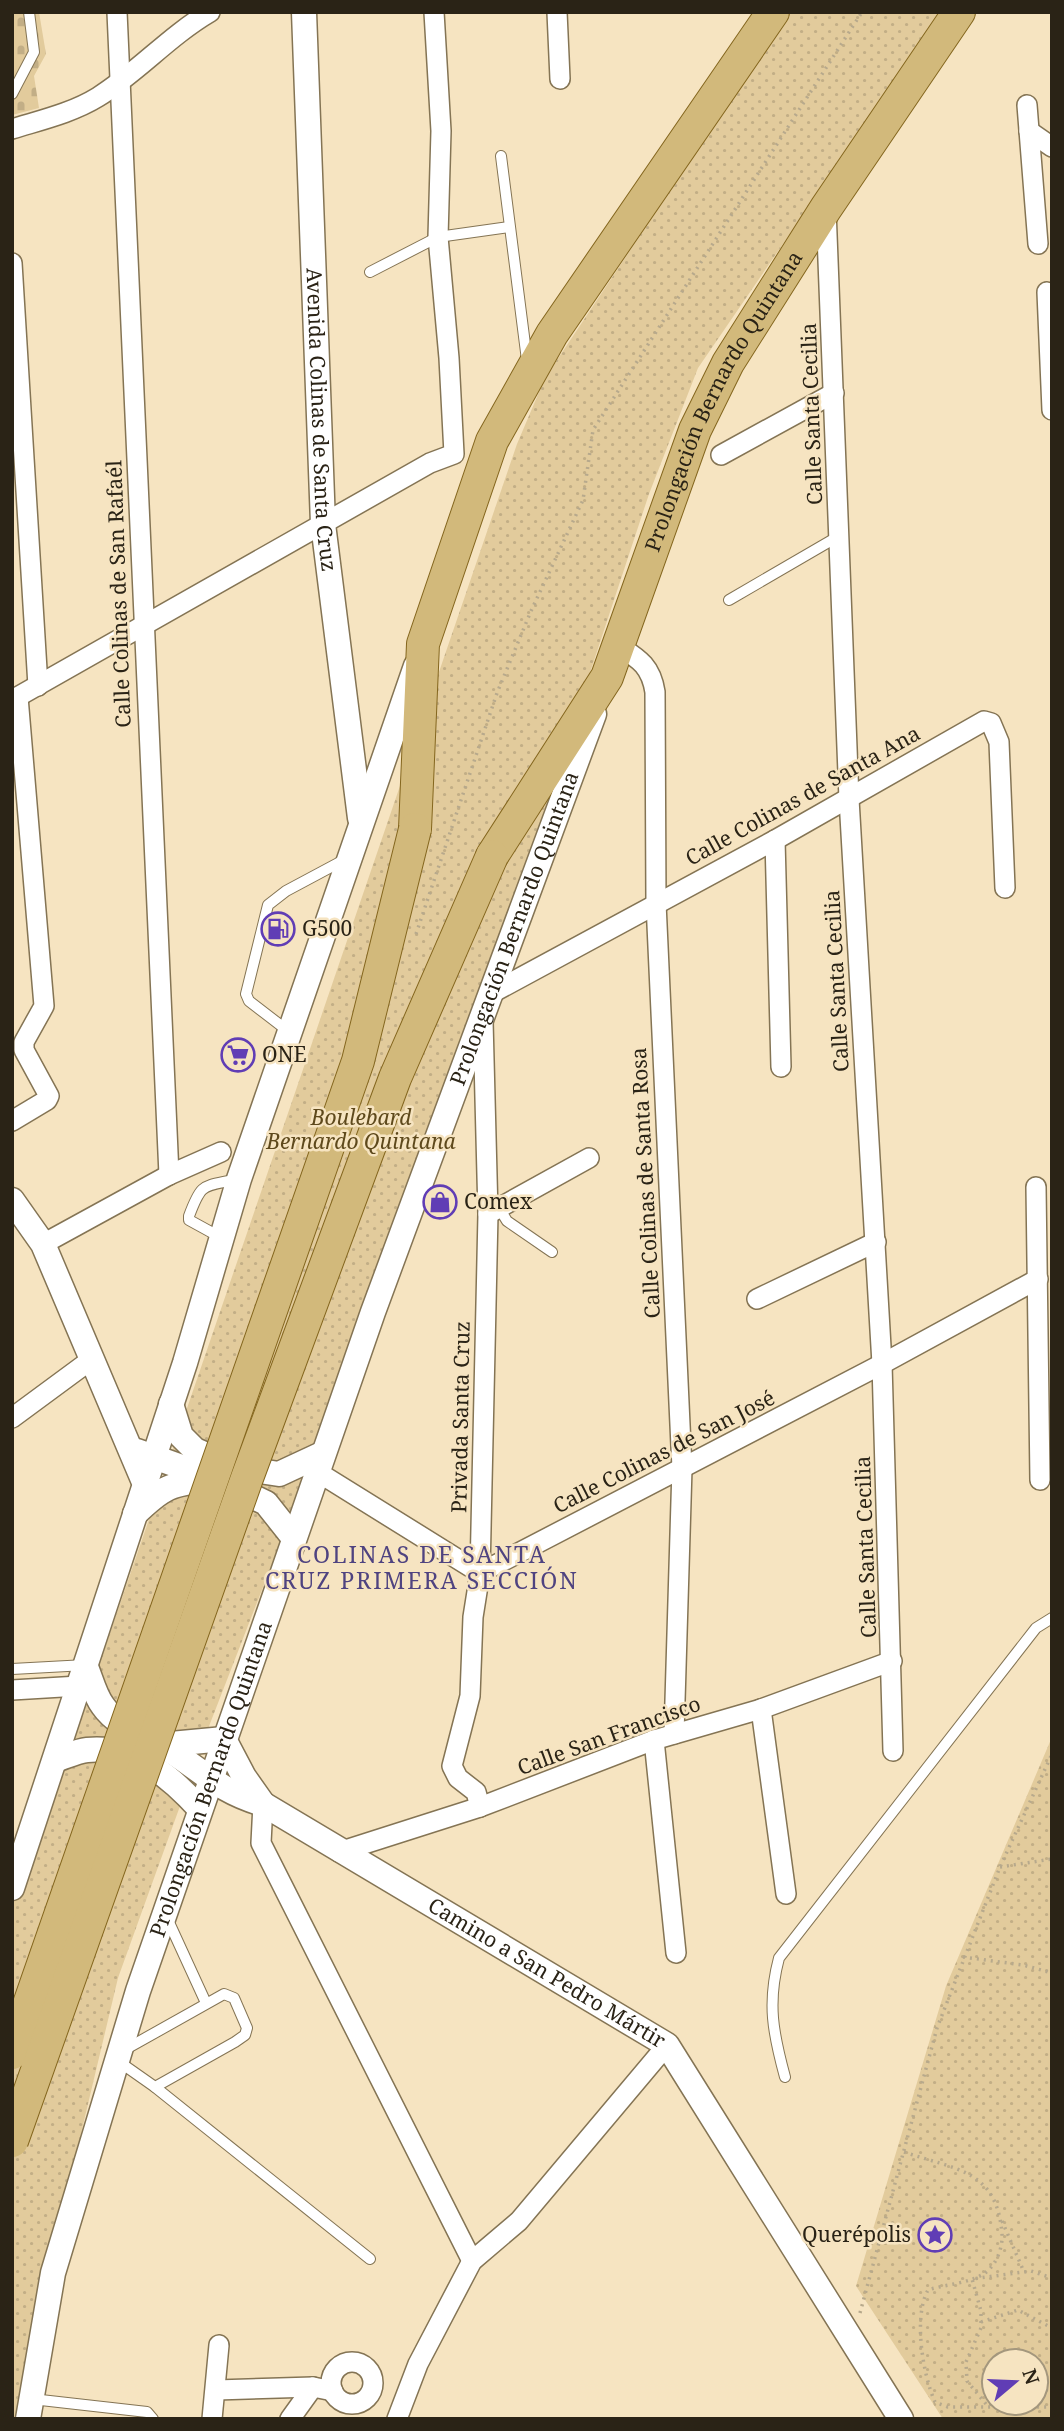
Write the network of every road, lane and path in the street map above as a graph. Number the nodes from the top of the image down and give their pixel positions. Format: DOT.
graph roads {
  1 [pos="29,12"];
  2 [pos="117,12"];
  3 [pos="210,12"];
  4 [pos="304,12"];
  5 [pos="434,12"];
  6 [pos="556,12"];
  7 [pos="773,12"];
  8 [pos="959,12"];
  9 [pos="188,18"];
  10 [pos="560,79"];
  11 [pos="120,80"];
  12 [pos="12,93"];
  13 [pos="1027,105"];
  14 [pos="12,129"];
  15 [pos="1029,131"];
  16 [pos="1052,147"];
  17 [pos="501,156"];
  18 [pos="1042,190"];
  19 [pos="826,208"];
  20 [pos="509,227"];
  21 [pos="438,237"];
  22 [pos="1038,244"];
  23 [pos="12,263"];
  24 [pos="370,272"];
  25 [pos="1048,300"];
  26 [pos="528,374"];
  27 [pos="834,393"];
  28 [pos="1052,408"];
  29 [pos="721,455"];
  30 [pos="323,524"];
  31 [pos="839,536"];
  32 [pos="729,600"];
  33 [pos="142,628"];
  34 [pos="424,644"];
  35 [pos="619,646"];
  36 [pos="607,677"];
  37 [pos="38,686"];
  38 [pos="15,699"];
  39 [pos="849,799"];
  40 [pos="361,826"];
  41 [pos="775,840"];
  42 [pos="351,857"];
  43 [pos="1005,888"];
  44 [pos="656,903"];
  45 [pos="487,1003"];
  46 [pos="288,1031"];
  47 [pos="781,1067"];
  48 [pos="12,1121"];
  49 [pos="221,1152"];
  50 [pos="589,1158"];
  51 [pos="169,1175"];
  52 [pos="239,1179"];
  53 [pos="1035,1187"];
  54 [pos="12,1200"];
  55 [pos="493,1211"];
  56 [pos="220,1237"];
  57 [pos="876,1242"];
  58 [pos="43,1244"];
  59 [pos="552,1252"];
  60 [pos="1038,1279"];
  61 [pos="757,1299"];
  62 [pos="92,1359"];
  63 [pos="883,1364"];
  64 [pos="171,1404"];
  65 [pos="12,1418"];
  66 [pos="141,1453"];
  67 [pos="319,1463"];
  68 [pos="682,1468"];
  69 [pos="218,1480"];
  70 [pos="1040,1480"];
  71 [pos="134,1516"];
  72 [pos="293,1537"];
  73 [pos="480,1573"];
  74 [pos="1052,1618"];
  75 [pos="892,1661"];
  76 [pos="12,1669"];
  77 [pos="84,1672"];
  78 [pos="12,1690"];
  79 [pos="761,1709"];
  80 [pos="674,1734"];
  81 [pos="224,1739"];
  82 [pos="654,1740"];
  83 [pos="160,1745"];
  84 [pos="893,1751"];
  85 [pos="1052,1754"];
  86 [pos="55,1760"];
  87 [pos="209,1781"];
  88 [pos="263,1804"];
  89 [pos="480,1807"];
  90 [pos="200,1809"];
  91 [pos="339,1852"];
  92 [pos="1052,1858"];
  93 [pos="999,1867"];
  94 [pos="12,1888"];
  95 [pos="786,1894"];
  96 [pos="165,1915"];
  97 [pos="676,1953"];
  98 [pos="963,1957"];
  99 [pos="1052,1973"];
  100 [pos="206,2003"];
  101 [pos="667,2045"];
  102 [pos="12,2053"];
  103 [pos="118,2056"];
  104 [pos="785,2077"];
  105 [pos="155,2087"];
  106 [pos="12,2141"];
  107 [pos="904,2152"];
  108 [pos="1000,2215"];
  109 [pos="370,2259"];
  110 [pos="472,2260"];
  111 [pos="1024,2272"];
  112 [pos="1052,2278"];
  113 [pos="972,2279"];
  114 [pos="981,2322"];
  115 [pos="1052,2328"];
  116 [pos="852,2343"];
  117 [pos="219,2345"];
  118 [pos="374,2383"];
  119 [pos="313,2387"];
  120 [pos="216,2390"];
  121 [pos="333,2391"];
  122 [pos="980,2399"];
  123 [pos="980,2406"];
  124 [pos="30,2409"];
  125 [pos="360,2412"];
  126 [pos="398,2417"];
  127 [pos="153,2419"];
  128 [pos="212,2419"];
  129 [pos="290,2419"];
  130 [pos="901,2419"];
  1 -- 12 [label="lane"];
  2 -- 11 [label="street, Calle Colinas de San Rafaél"];
  3 -- 9 [label="street"];
  4 -- 30 [label="street, Avenida Colinas de Santa Cruz"];
  5 -- 21 [label="street"];
  6 -- 10 [label="street"];
  7 -- 26 [label="main road"];
  8 -- 19 [label="main road, Prolongación Bernardo Quintana"];
  9 -- 11 [label="street"];
  11 -- 14 [label="street"];
  11 -- 33 [label="street, Calle Colinas de San Rafaél"];
  13 -- 15 [label="street"];
  15 -- 16 [label="street"];
  15 -- 18 [label="street"];
  17 -- 20 [label="lane"];
  18 -- 22 [label="street"];
  19 -- 27 [label="street, Calle Santa Cecilia"];
  19 -- 35 [label="main road, Prolongación Bernardo Quintana"];
  20 -- 21 [label="lane"];
  20 -- 26 [label="lane"];
  21 -- 24 [label="lane"];
  21 -- 30 [label="street"];
  23 -- 37 [label="street"];
  25 -- 28 [label="street"];
  26 -- 34 [label="main road"];
  27 -- 29 [label="street"];
  27 -- 31 [label="street, Calle Santa Cecilia"];
  30 -- 33 [label="street"];
  30 -- 40 [label="street, Avenida Colinas de Santa Cruz"];
  31 -- 32 [label="lane"];
  31 -- 39 [label="street, Calle Santa Cecilia"];
  33 -- 37 [label="street"];
  33 -- 51 [label="street, Calle Colinas de San Rafaél"];
  34 -- 40 [label="street"];
  34 -- 102 [label="main road, bridge"];
  35 -- 36 [label="main road, Prolongación Bernardo Quintana"];
  35 -- 44 [label="street, Calle Colinas de Santa Rosa"];
  36 -- 45 [label="street, Prolongación Bernardo Quintana"];
  36 -- 106 [label="main road, bridge"];
  37 -- 38 [label="street"];
  38 -- 48 [label="street"];
  39 -- 41 [label="street, Calle Colinas de Santa Ana"];
  39 -- 43 [label="street, Calle Colinas de Santa Ana"];
  39 -- 57 [label="street, Calle Santa Cecilia"];
  40 -- 42 [label="street"];
  41 -- 44 [label="street, Calle Colinas de Santa Ana"];
  41 -- 47 [label="street"];
  42 -- 46 [label="street"];
  42 -- 46 [label="lane"];
  44 -- 45 [label="street, Calle Colinas de Santa Ana"];
  44 -- 68 [label="street, Calle Colinas de Santa Rosa"];
  45 -- 55 [label="street, Privada Santa Cruz"];
  45 -- 67 [label="street, Prolongación Bernardo Quintana"];
  46 -- 52 [label="street"];
  49 -- 51 [label="street"];
  50 -- 55 [label="street"];
  51 -- 58 [label="street"];
  52 -- 56 [label="street"];
  52 -- 56 [label="lane"];
  53 -- 60 [label="street"];
  54 -- 58 [label="street"];
  55 -- 59 [label="lane"];
  55 -- 73 [label="street, Privada Santa Cruz"];
  56 -- 64 [label="street"];
  57 -- 61 [label="street"];
  57 -- 63 [label="street, Calle Santa Cecilia"];
  58 -- 62 [label="street"];
  60 -- 63 [label="street, Calle Colinas de San José"];
  60 -- 70 [label="street"];
  62 -- 65 [label="street"];
  62 -- 66 [label="street"];
  63 -- 68 [label="street, Calle Colinas de San José"];
  63 -- 75 [label="street, Calle Santa Cecilia"];
  64 -- 66 [label="street"];
  64 -- 67 [label="street"];
  66 -- 69 [label="street"];
  66 -- 71 [label="street"];
  67 -- 72 [label="street, Prolongación Bernardo Quintana"];
  67 -- 73 [label="street"];
  68 -- 73 [label="street, Calle Colinas de San José"];
  68 -- 80 [label="street, Calle Colinas de Santa Rosa"];
  69 -- 71 [label="street"];
  69 -- 72 [label="street"];
  71 -- 77 [label="street"];
  72 -- 81 [label="street, Prolongación Bernardo Quintana"];
  73 -- 89 [label="street, Privada Santa Cruz"];
  74 -- 104 [label="lane"];
  75 -- 79 [label="street, Calle San Francisco"];
  75 -- 84 [label="street, Calle Santa Cecilia"];
  76 -- 77 [label="lane"];
  77 -- 78 [label="street"];
  77 -- 83 [label="street, Camino a San Pedro Mártir"];
  77 -- 86 [label="street"];
  79 -- 80 [label="street, Calle San Francisco"];
  79 -- 95 [label="street"];
  80 -- 82 [label="street, Calle San Francisco"];
  81 -- 83 [label="street"];
  81 -- 87 [label="street, Prolongación Bernardo Quintana"];
  81 -- 88 [label="street, Camino a San Pedro Mártir"];
  82 -- 89 [label="street, Calle San Francisco"];
  82 -- 97 [label="street"];
  83 -- 87 [label="street, Camino a San Pedro Mártir"];
  85 -- 93 [label="path"];
  86 -- 90 [label="street"];
  86 -- 94 [label="street"];
  87 -- 88 [label="street, Camino a San Pedro Mártir"];
  87 -- 90 [label="street, Prolongación Bernardo Quintana"];
  88 -- 91 [label="street, Camino a San Pedro Mártir"];
  88 -- 110 [label="street"];
  89 -- 91 [label="street, Calle San Francisco"];
  90 -- 96 [label="street, Prolongación Bernardo Quintana"];
  91 -- 101 [label="street, Camino a San Pedro Mártir"];
  92 -- 93 [label="path"];
  93 -- 98 [label="path"];
  96 -- 100 [label="lane"];
  96 -- 103 [label="street, Prolongación Bernardo Quintana"];
  98 -- 99 [label="path"];
  98 -- 107 [label="path"];
  100 -- 103 [label="lane"];
  100 -- 105 [label="lane"];
  101 -- 110 [label="street"];
  101 -- 116 [label="street, Camino a San Pedro Mártir"];
  103 -- 105 [label="lane"];
  103 -- 124 [label="street, Prolongación Bernardo Quintana"];
  105 -- 109 [label="lane"];
  107 -- 108 [label="path"];
  107 -- 116 [label="path"];
  108 -- 111 [label="path"];
  108 -- 113 [label="path"];
  110 -- 126 [label="street"];
  111 -- 112 [label="path"];
  111 -- 113 [label="path"];
  113 -- 114 [label="path"];
  113 -- 123 [label="path"];
  114 -- 115 [label="path"];
  114 -- 122 [label="path"];
  116 -- 130 [label="street, Camino a San Pedro Mártir"];
  117 -- 120 [label="street"];
  118 -- 121 [label="street"];
  118 -- 125 [label="street"];
  118 -- 126 [label="street"];
  119 -- 120 [label="street"];
  119 -- 121 [label="street"];
  119 -- 129 [label="street"];
  120 -- 128 [label="street"];
  121 -- 125 [label="street"];
  124 -- 127 [label="lane"];
}
